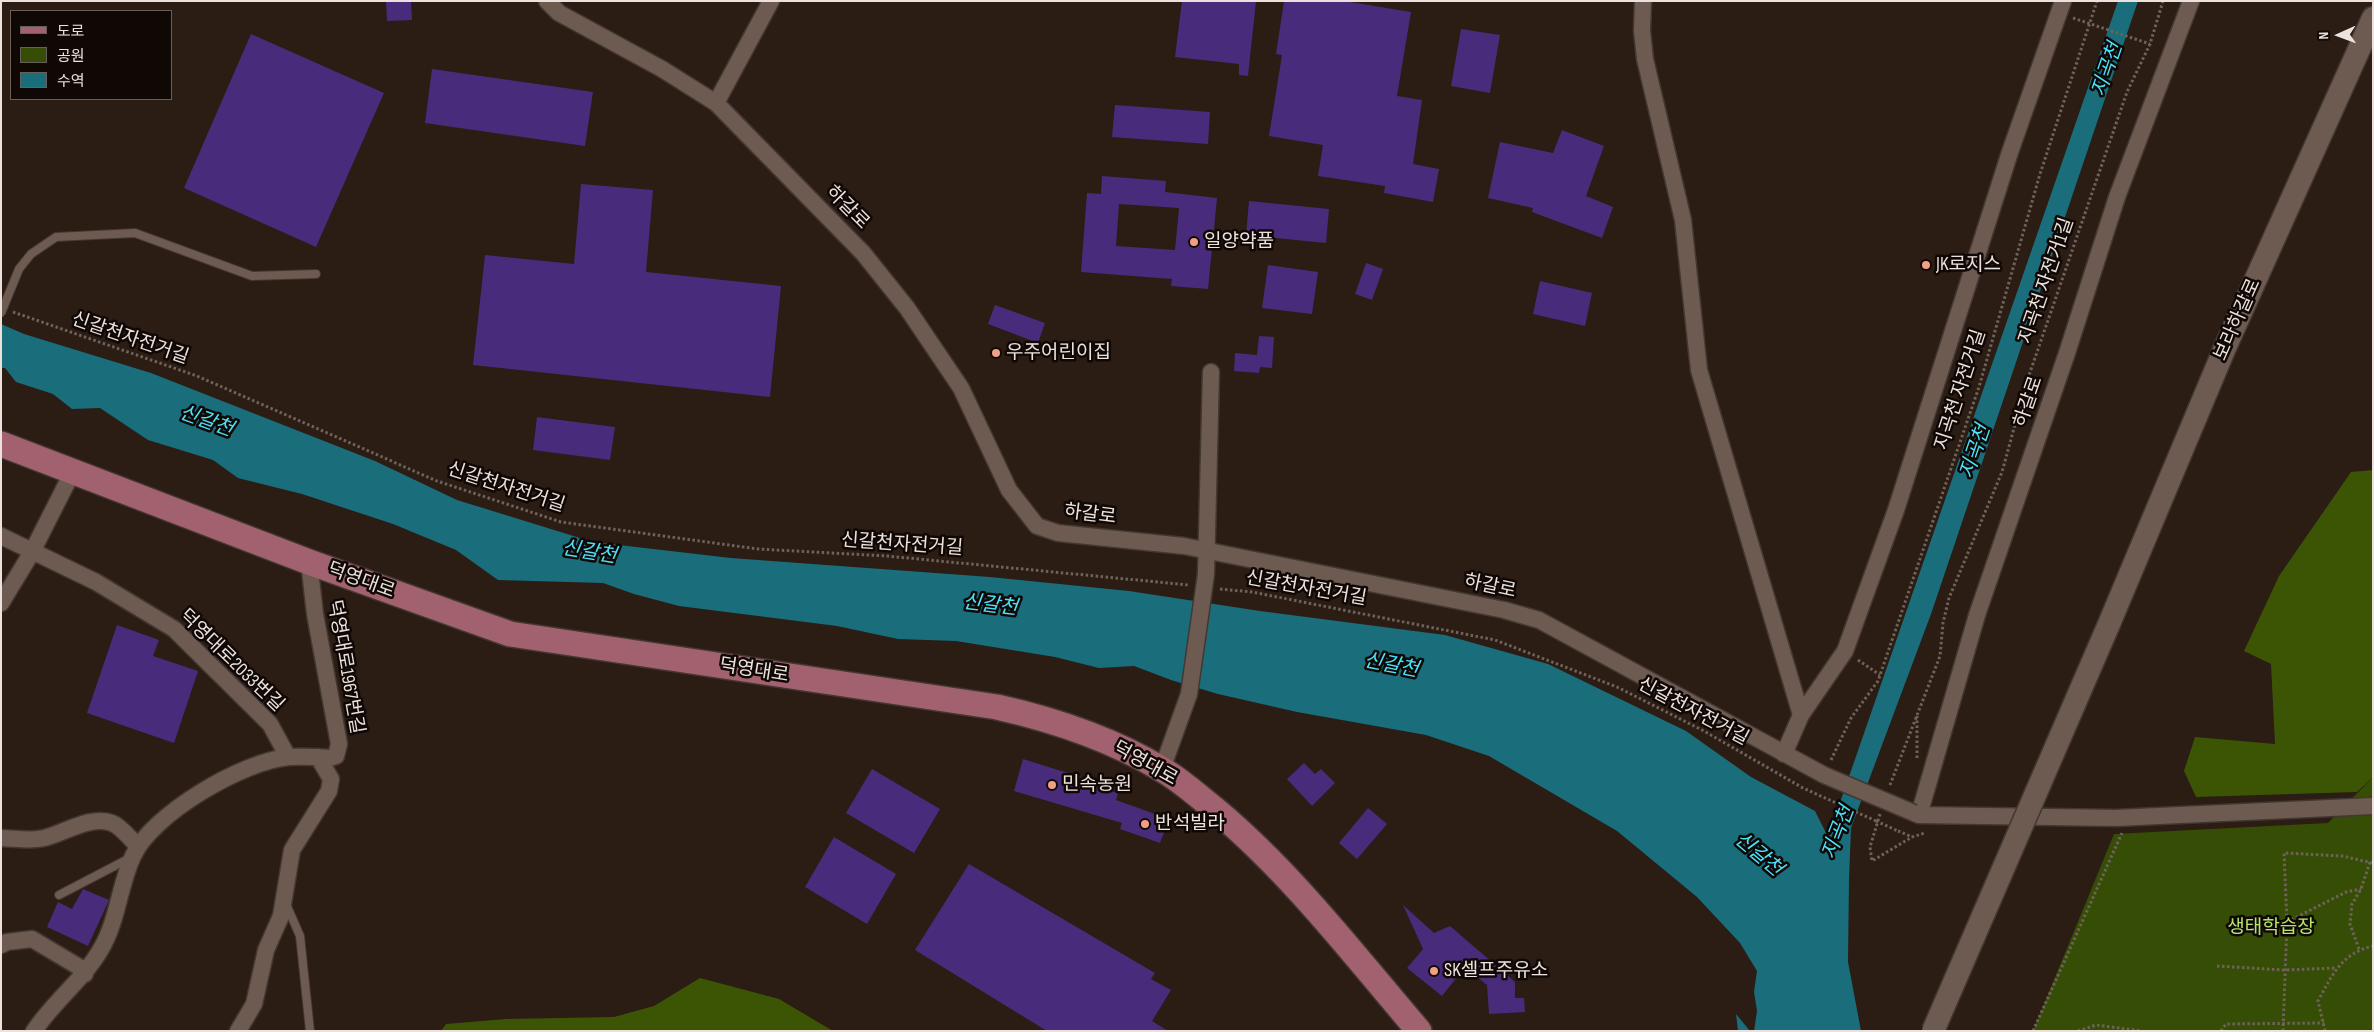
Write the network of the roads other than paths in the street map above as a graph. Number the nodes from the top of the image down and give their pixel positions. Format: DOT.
graph roads {
  1 [pos="548,1"];
  2 [pos="771,1"];
  3 [pos="1643,1"];
  4 [pos="2063,1"];
  5 [pos="2191,1"];
  6 [pos="2373,18"];
  7 [pos="716,103"];
  8 [pos="316,274"];
  9 [pos="1,313"];
  10 [pos="1211,372"];
  11 [pos="1,444"];
  12 [pos="72,471"];
  13 [pos="1,536"];
  14 [pos="1207,550"];
  15 [pos="32,552"];
  16 [pos="309,562"];
  17 [pos="1,603"];
  18 [pos="1801,715"];
  19 [pos="1784,754"];
  20 [pos="288,757"];
  21 [pos="318,757"];
  22 [pos="1162,770"];
  23 [pos="2373,806"];
  24 [pos="1917,814"];
  25 [pos="1,838"];
  26 [pos="135,852"];
  27 [pos="59,894"];
  28 [pos="285,902"];
  29 [pos="1,945"];
  30 [pos="85,974"];
  31 [pos="34,1031"];
  32 [pos="238,1031"];
  33 [pos="310,1031"];
  34 [pos="1419,1031"];
  35 [pos="1933,1031"];
  1 -- 7 [label="street, 하갈로"];
  2 -- 7 [label="street"];
  3 -- 18 [label="street"];
  4 -- 18 [label="street"];
  5 -- 24 [label="street, 하갈로"];
  6 -- 35 [label="main road, 보라하갈로, bridge"];
  7 -- 14 [label="street, 하갈로"];
  8 -- 9 [label="lane, bridge"];
  10 -- 14 [label="street"];
  11 -- 12 [label="main road, 덕영대로"];
  12 -- 15 [label="street"];
  12 -- 16 [label="main road, 덕영대로"];
  13 -- 15 [label="street, 덕영대로2033번길"];
  14 -- 19 [label="street, 하갈로"];
  14 -- 22 [label="street, bridge"];
  15 -- 17 [label="street"];
  15 -- 20 [label="street, 덕영대로2033번길"];
  16 -- 21 [label="street, 덕영대로1967번길"];
  16 -- 22 [label="main road, 덕영대로"];
  18 -- 19 [label="street"];
  19 -- 24 [label="street, 하갈로, bridge"];
  20 -- 21 [label="street, 덕영대로1967번길"];
  20 -- 26 [label="street, 덕영대로1967번길"];
  21 -- 28 [label="street"];
  22 -- 34 [label="main road, 덕영대로"];
  23 -- 24 [label="street"];
  25 -- 26 [label="street"];
  26 -- 27 [label="lane"];
  26 -- 30 [label="street, 덕영대로1967번길"];
  28 -- 32 [label="street"];
  28 -- 33 [label="lane"];
  29 -- 30 [label="street"];
  30 -- 31 [label="street, 덕영대로1967번길"];
}
